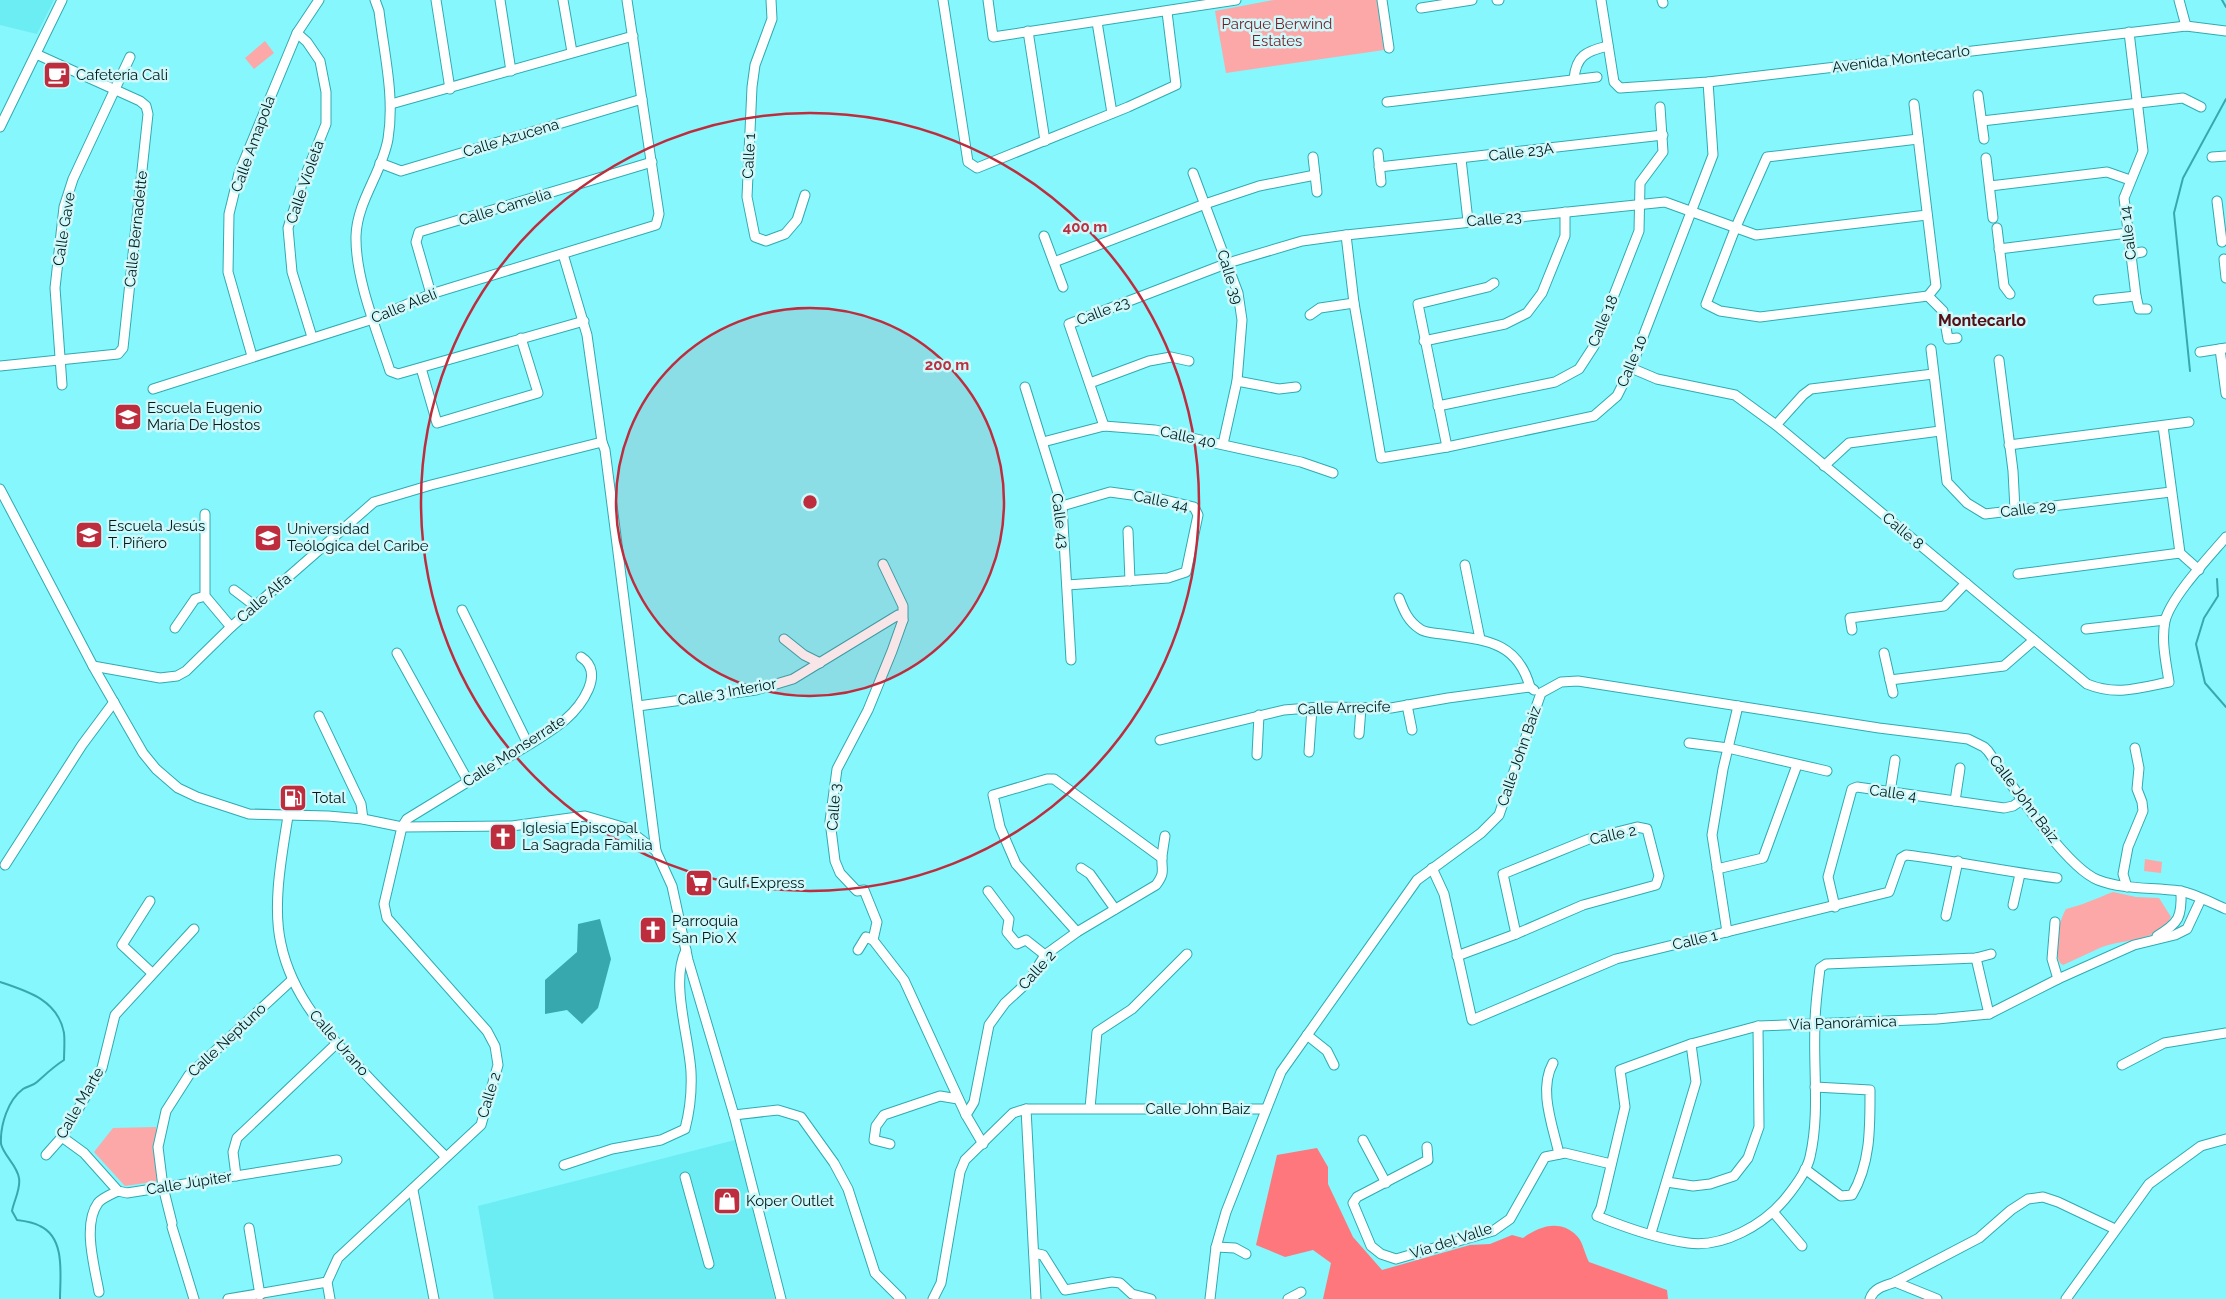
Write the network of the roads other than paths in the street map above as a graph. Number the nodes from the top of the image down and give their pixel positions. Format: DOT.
graph roads {
  1 [pos="62,0"];
  2 [pos="319,0"];
  3 [pos="376,0"];
  4 [pos="436,0"];
  5 [pos="500,0"];
  6 [pos="563,0"];
  7 [pos="627,0"];
  8 [pos="771,0"];
  9 [pos="943,0"];
  10 [pos="988,0"];
  11 [pos="1236,0"];
  12 [pos="1382,0"];
  13 [pos="1472,0"];
  14 [pos="1602,0"];
  15 [pos="2179,0"];
  16 [pos="1453,1"];
  17 [pos="1421,8"];
  18 [pos="1167,12"];
  19 [pos="1097,22"];
  20 [pos="2186,26"];
  21 [pos="2226,31"];
  22 [pos="1028,32"];
  23 [pos="2129,32"];
  24 [pos="297,33"];
  25 [pos="633,36"];
  26 [pos="1608,46"];
  27 [pos="1389,48"];
  28 [pos="572,52"];
  29 [pos="36,54"];
  30 [pos="130,57"];
  31 [pos="511,71"];
  32 [pos="1597,77"];
  33 [pos="1574,80"];
  34 [pos="1708,82"];
  35 [pos="450,89"];
  36 [pos="115,90"];
  37 [pos="1978,95"];
  38 [pos="642,99"];
  39 [pos="1387,102"];
  40 [pos="2137,102"];
  41 [pos="391,104"];
  42 [pos="1914,104"];
  43 [pos="1660,107"];
  44 [pos="2201,107"];
  45 [pos="1112,113"];
  46 [pos="1982,121"];
  47 [pos="0,127"];
  48 [pos="1663,135"];
  49 [pos="1918,139"];
  50 [pos="1984,139"];
  51 [pos="1045,141"];
  52 [pos="1378,153"];
  53 [pos="2226,156"];
  54 [pos="1313,157"];
  55 [pos="1986,158"];
  56 [pos="2212,158"];
  57 [pos="1461,159"];
  58 [pos="652,162"];
  59 [pos="380,163"];
  60 [pos="1379,167"];
  61 [pos="1193,173"];
  62 [pos="1315,175"];
  63 [pos="2130,180"];
  64 [pos="1381,182"];
  65 [pos="1990,186"];
  66 [pos="1317,192"];
  67 [pos="805,195"];
  68 [pos="2217,201"];
  69 [pos="1641,203"];
  70 [pos="1205,204"];
  71 [pos="1565,212"];
  72 [pos="1692,212"];
  73 [pos="1927,215"];
  74 [pos="1993,218"];
  75 [pos="2223,220"];
  76 [pos="1468,221"];
  77 [pos="1996,228"];
  78 [pos="1735,229"];
  79 [pos="2128,233"];
  80 [pos="1346,235"];
  81 [pos="1044,236"];
  82 [pos="2222,242"];
  83 [pos="1999,250"];
  84 [pos="2142,252"];
  85 [pos="563,254"];
  86 [pos="2131,254"];
  87 [pos="2224,259"];
  88 [pos="1054,262"];
  89 [pos="1228,263"];
  90 [pos="2226,278"];
  91 [pos="1494,283"];
  92 [pos="1063,287"];
  93 [pos="431,294"];
  94 [pos="2010,294"];
  95 [pos="1928,296"];
  96 [pos="2136,296"];
  97 [pos="2098,300"];
  98 [pos="1354,303"];
  99 [pos="2147,309"];
  100 [pos="1310,315"];
  101 [pos="373,319"];
  102 [pos="584,321"];
  103 [pos="312,337"];
  104 [pos="521,338"];
  105 [pos="1957,338"];
  106 [pos="1424,341"];
  107 [pos="2223,348"];
  108 [pos="1931,349"];
  109 [pos="2200,352"];
  110 [pos="252,356"];
  111 [pos="60,360"];
  112 [pos="2000,360"];
  113 [pos="1189,361"];
  114 [pos="0,366"];
  115 [pos="421,368"];
  116 [pos="1630,368"];
  117 [pos="1933,374"];
  118 [pos="1237,381"];
  119 [pos="1090,383"];
  120 [pos="62,385"];
  121 [pos="1025,387"];
  122 [pos="1296,387"];
  123 [pos="152,388"];
  124 [pos="2226,394"];
  125 [pos="1438,406"];
  126 [pos="2189,422"];
  127 [pos="1104,426"];
  128 [pos="1776,426"];
  129 [pos="2164,426"];
  130 [pos="1940,430"];
  131 [pos="602,442"];
  132 [pos="1043,442"];
  133 [pos="1223,444"];
  134 [pos="2010,445"];
  135 [pos="1446,447"];
  136 [pos="1824,466"];
  137 [pos="1332,473"];
  138 [pos="0,489"];
  139 [pos="2172,492"];
  140 [pos="1062,506"];
  141 [pos="2015,510"];
  142 [pos="205,514"];
  143 [pos="1128,531"];
  144 [pos="2226,538"];
  145 [pos="2180,553"];
  146 [pos="884,564"];
  147 [pos="1465,565"];
  148 [pos="2199,570"];
  149 [pos="2018,574"];
  150 [pos="1130,581"];
  151 [pos="1966,583"];
  152 [pos="1067,585"];
  153 [pos="234,590"];
  154 [pos="205,596"];
  155 [pos="1399,598"];
  156 [pos="255,606"];
  157 [pos="462,610"];
  158 [pos="903,620"];
  159 [pos="2165,620"];
  160 [pos="231,627"];
  161 [pos="176,628"];
  162 [pos="2086,629"];
  163 [pos="1852,630"];
  164 [pos="784,639"];
  165 [pos="1480,640"];
  166 [pos="2034,640"];
  167 [pos="1884,652"];
  168 [pos="397,653"];
  169 [pos="581,657"];
  170 [pos="1071,660"];
  171 [pos="820,663"];
  172 [pos="92,666"];
  173 [pos="1890,680"];
  174 [pos="1530,687"];
  175 [pos="1541,693"];
  176 [pos="1893,693"];
  177 [pos="114,702"];
  178 [pos="1407,705"];
  179 [pos="638,706"];
  180 [pos="1738,706"];
  181 [pos="1312,708"];
  182 [pos="1361,708"];
  183 [pos="1259,715"];
  184 [pos="319,716"];
  185 [pos="1412,730"];
  186 [pos="1359,734"];
  187 [pos="1160,740"];
  188 [pos="1689,743"];
  189 [pos="528,744"];
  190 [pos="1728,748"];
  191 [pos="2135,748"];
  192 [pos="1309,752"];
  193 [pos="1257,755"];
  194 [pos="1894,759"];
  195 [pos="1797,764"];
  196 [pos="1961,768"];
  197 [pos="1827,770"];
  198 [pos="468,781"];
  199 [pos="1890,792"];
  200 [pos="2022,800"];
  201 [pos="1956,801"];
  202 [pos="288,816"];
  203 [pos="363,819"];
  204 [pos="402,827"];
  205 [pos="1165,836"];
  206 [pos="656,851"];
  207 [pos="1162,858"];
  208 [pos="1958,861"];
  209 [pos="5,865"];
  210 [pos="1081,868"];
  211 [pos="1432,868"];
  212 [pos="1717,869"];
  213 [pos="2020,874"];
  214 [pos="2058,878"];
  215 [pos="2127,887"];
  216 [pos="988,891"];
  217 [pos="2181,895"];
  218 [pos="2201,899"];
  219 [pos="150,901"];
  220 [pos="2013,905"];
  221 [pos="1835,907"];
  222 [pos="2226,909"];
  223 [pos="1115,910"];
  224 [pos="2180,915"];
  225 [pos="1946,916"];
  226 [pos="2055,922"];
  227 [pos="2190,926"];
  228 [pos="194,928"];
  229 [pos="1077,932"];
  230 [pos="1727,932"];
  231 [pos="1516,934"];
  232 [pos="2152,939"];
  233 [pos="873,940"];
  234 [pos="686,950"];
  235 [pos="858,950"];
  236 [pos="1187,954"];
  237 [pos="1991,954"];
  238 [pos="1045,955"];
  239 [pos="1457,956"];
  240 [pos="1976,958"];
  241 [pos="152,974"];
  242 [pos="2058,979"];
  243 [pos="292,980"];
  244 [pos="1989,1014"];
  245 [pos="1815,1024"];
  246 [pos="1758,1026"];
  247 [pos="2226,1033"];
  248 [pos="1307,1035"];
  249 [pos="336,1044"];
  250 [pos="1691,1044"];
  251 [pos="1553,1063"];
  252 [pos="1334,1065"];
  253 [pos="2122,1065"];
  254 [pos="1815,1086"];
  255 [pos="958,1099"];
  256 [pos="1090,1108"];
  257 [pos="1026,1109"];
  258 [pos="1266,1110"];
  259 [pos="734,1115"];
  260 [pos="966,1115"];
  261 [pos="62,1137"];
  262 [pos="2226,1139"];
  263 [pos="1363,1140"];
  264 [pos="890,1144"];
  265 [pos="983,1144"];
  266 [pos="1427,1147"];
  267 [pos="1559,1154"];
  268 [pos="46,1155"];
  269 [pos="446,1157"];
  270 [pos="337,1160"];
  271 [pos="1611,1164"];
  272 [pos="564,1165"];
  273 [pos="1805,1169"];
  274 [pos="236,1176"];
  275 [pos="685,1177"];
  276 [pos="1667,1182"];
  277 [pos="1386,1183"];
  278 [pos="163,1187"];
  279 [pos="118,1190"];
  280 [pos="413,1190"];
  281 [pos="1774,1213"];
  282 [pos="249,1228"];
  283 [pos="2115,1230"];
  284 [pos="1651,1233"];
  285 [pos="1802,1246"];
  286 [pos="1216,1247"];
  287 [pos="1034,1253"];
  288 [pos="1246,1254"];
  289 [pos="709,1264"];
  290 [pos="327,1282"];
  291 [pos="1895,1282"];
  292 [pos="99,1292"];
  293 [pos="1301,1292"];
  294 [pos="260,1295"];
  295 [pos="1131,1297"];
  296 [pos="194,1299"];
  297 [pos="228,1299"];
  298 [pos="330,1299"];
  299 [pos="434,1299"];
  300 [pos="781,1299"];
  301 [pos="902,1299"];
  302 [pos="933,1299"];
  303 [pos="1036,1299"];
  304 [pos="1151,1299"];
  305 [pos="1210,1299"];
  306 [pos="1288,1299"];
  307 [pos="1870,1299"];
  308 [pos="1937,1299"];
  309 [pos="2066,1299"];
  1 -- 29 [label="street"];
  2 -- 24 [label="street, Calle Amapola"];
  3 -- 41 [label="street"];
  4 -- 35 [label="street"];
  5 -- 31 [label="street"];
  6 -- 28 [label="street"];
  7 -- 25 [label="street"];
  8 -- 67 [label="street, Calle 1"];
  9 -- 51 [label="street"];
  10 -- 22 [label="street"];
  11 -- 18 [label="street"];
  12 -- 27 [label="street"];
  13 -- 16 [label="street"];
  14 -- 26 [label="street"];
  15 -- 20 [label="street"];
  16 -- 17 [label="street"];
  18 -- 19 [label="street"];
  18 -- 45 [label="street"];
  19 -- 22 [label="street"];
  19 -- 45 [label="street"];
  20 -- 21 [label="street, Avenida Montecarlo"];
  20 -- 23 [label="street, Avenida Montecarlo"];
  22 -- 51 [label="street"];
  23 -- 34 [label="street, Avenida Montecarlo"];
  23 -- 40 [label="street, Calle 14"];
  24 -- 103 [label="street, Calle Violeta"];
  24 -- 110 [label="street, Calle Amapola"];
  25 -- 28 [label="street"];
  25 -- 38 [label="street"];
  26 -- 33 [label="street"];
  26 -- 34 [label="street, Avenida Montecarlo"];
  28 -- 31 [label="street"];
  29 -- 36 [label="street, Calle Bernadette"];
  29 -- 47 [label="street"];
  30 -- 36 [label="street, Calle Gave"];
  31 -- 35 [label="street"];
  32 -- 33 [label="street"];
  33 -- 39 [label="street"];
  34 -- 72 [label="street, Calle 10"];
  35 -- 41 [label="street"];
  36 -- 111 [label="street, Calle Gave"];
  36 -- 111 [label="street, Calle Bernadette"];
  37 -- 46 [label="street"];
  38 -- 58 [label="street"];
  38 -- 59 [label="street, Calle Azucena"];
  40 -- 44 [label="street"];
  40 -- 46 [label="street"];
  40 -- 63 [label="street, Calle 14"];
  41 -- 59 [label="street"];
  42 -- 49 [label="street"];
  43 -- 48 [label="street, Calle 18"];
  45 -- 51 [label="street"];
  46 -- 50 [label="street"];
  48 -- 57 [label="street, Calle 23A"];
  48 -- 69 [label="street, Calle 18"];
  49 -- 73 [label="street"];
  49 -- 78 [label="street"];
  52 -- 60 [label="street"];
  53 -- 56 [label="street"];
  54 -- 62 [label="street"];
  55 -- 65 [label="street"];
  57 -- 60 [label="street, Calle 23A"];
  57 -- 76 [label="street"];
  58 -- 85 [label="street, Calle Alelí"];
  58 -- 93 [label="street, Calle Camelia"];
  59 -- 101 [label="street"];
  60 -- 64 [label="street"];
  61 -- 70 [label="street, Calle 39"];
  62 -- 66 [label="street"];
  62 -- 70 [label="street"];
  63 -- 65 [label="street"];
  63 -- 79 [label="street, Calle 14"];
  65 -- 74 [label="street"];
  68 -- 75 [label="street"];
  69 -- 71 [label="street, Calle 23"];
  69 -- 72 [label="street, Calle 23"];
  69 -- 125 [label="street, Calle 18"];
  70 -- 88 [label="street"];
  70 -- 89 [label="street, Calle 39"];
  71 -- 76 [label="street, Calle 23"];
  71 -- 106 [label="street"];
  72 -- 78 [label="street, Calle 23"];
  72 -- 116 [label="street, Calle 10"];
  73 -- 78 [label="street, Calle 23"];
  73 -- 95 [label="street"];
  75 -- 82 [label="street"];
  76 -- 80 [label="street, Calle 23"];
  77 -- 83 [label="street"];
  78 -- 95 [label="street"];
  79 -- 83 [label="street"];
  79 -- 86 [label="street, Calle 14"];
  80 -- 89 [label="street, Calle 23"];
  80 -- 98 [label="street"];
  81 -- 88 [label="street"];
  83 -- 94 [label="street"];
  84 -- 86 [label="street"];
  85 -- 93 [label="street, Calle Alelí"];
  85 -- 102 [label="street"];
  86 -- 96 [label="street, Calle 14"];
  87 -- 90 [label="street"];
  88 -- 92 [label="street"];
  89 -- 118 [label="street, Calle 39"];
  89 -- 119 [label="street, Calle 23"];
  91 -- 106 [label="street"];
  93 -- 101 [label="street, Calle Alelí"];
  95 -- 105 [label="street"];
  96 -- 97 [label="street"];
  96 -- 99 [label="street"];
  98 -- 100 [label="street"];
  98 -- 135 [label="street, Calle 10"];
  101 -- 103 [label="street, Calle Alelí"];
  101 -- 115 [label="street"];
  102 -- 104 [label="street"];
  102 -- 131 [label="street"];
  103 -- 110 [label="street, Calle Alelí"];
  104 -- 115 [label="street"];
  104 -- 115 [label="street"];
  106 -- 125 [label="street"];
  107 -- 109 [label="street"];
  107 -- 124 [label="street"];
  108 -- 117 [label="street, Calle 29"];
  110 -- 123 [label="street, Calle Alelí"];
  111 -- 114 [label="street, Calle Bernadette"];
  111 -- 120 [label="street, Calle Gave"];
  112 -- 134 [label="street"];
  113 -- 119 [label="street"];
  116 -- 128 [label="street, Calle 8"];
  116 -- 135 [label="street, Calle 10"];
  117 -- 128 [label="street"];
  117 -- 130 [label="street, Calle 29"];
  118 -- 122 [label="street"];
  118 -- 133 [label="street, Calle 39"];
  119 -- 127 [label="street"];
  121 -- 132 [label="street, Calle 43"];
  125 -- 135 [label="street"];
  126 -- 129 [label="street"];
  127 -- 132 [label="street, Calle 40"];
  127 -- 133 [label="street, Calle 40"];
  128 -- 136 [label="street, Calle 8"];
  129 -- 134 [label="street"];
  129 -- 139 [label="street"];
  130 -- 136 [label="street"];
  130 -- 141 [label="street, Calle 29"];
  131 -- 156 [label="street, Calle Alfa"];
  131 -- 179 [label="street"];
  132 -- 140 [label="street, Calle 43"];
  133 -- 137 [label="street, Calle 40"];
  134 -- 141 [label="street"];
  136 -- 151 [label="street, Calle 8"];
  138 -- 172 [label="street"];
  139 -- 141 [label="street, Calle 29"];
  139 -- 145 [label="street"];
  140 -- 150 [label="street, Calle 44"];
  140 -- 152 [label="street, Calle 43"];
  142 -- 154 [label="street"];
  143 -- 150 [label="street"];
  144 -- 148 [label="street"];
  145 -- 148 [label="street"];
  145 -- 149 [label="street"];
  146 -- 158 [label="street"];
  147 -- 165 [label="street"];
  148 -- 159 [label="street"];
  150 -- 152 [label="street, Calle 44"];
  151 -- 163 [label="street"];
  151 -- 166 [label="street, Calle 8"];
  152 -- 170 [label="street, Calle 43"];
  153 -- 156 [label="street"];
  154 -- 160 [label="street"];
  154 -- 161 [label="street"];
  155 -- 165 [label="street"];
  156 -- 160 [label="street, Calle Alfa"];
  157 -- 189 [label="street"];
  158 -- 171 [label="street, Calle 3 Interior"];
  158 -- 233 [label="street, Calle 3"];
  159 -- 162 [label="street"];
  159 -- 166 [label="street, Calle 8"];
  160 -- 172 [label="street, Calle Alfa"];
  164 -- 171 [label="street"];
  165 -- 174 [label="street"];
  166 -- 173 [label="street"];
  167 -- 173 [label="street"];
  168 -- 198 [label="street"];
  169 -- 189 [label="street, Calle Monserrate"];
  171 -- 179 [label="street, Calle 3 Interior"];
  172 -- 177 [label="street"];
  173 -- 176 [label="street"];
  174 -- 175 [label="street"];
  174 -- 178 [label="street, Calle Arrecife"];
  175 -- 180 [label="street, Calle John Baiz"];
  175 -- 211 [label="street, Calle John Baiz"];
  177 -- 202 [label="street"];
  177 -- 209 [label="street"];
  178 -- 182 [label="street, Calle Arrecife"];
  178 -- 185 [label="street"];
  179 -- 206 [label="street"];
  180 -- 190 [label="street"];
  180 -- 200 [label="street, Calle John Baiz"];
  181 -- 182 [label="street, Calle Arrecife"];
  181 -- 183 [label="street, Calle Arrecife"];
  181 -- 192 [label="street"];
  182 -- 186 [label="street"];
  183 -- 187 [label="street, Calle Arrecife"];
  183 -- 193 [label="street"];
  184 -- 203 [label="street"];
  188 -- 190 [label="street"];
  189 -- 198 [label="street, Calle Monserrate"];
  190 -- 195 [label="street"];
  190 -- 212 [label="street"];
  191 -- 215 [label="street"];
  194 -- 199 [label="street"];
  195 -- 197 [label="street"];
  195 -- 212 [label="street"];
  196 -- 201 [label="street"];
  198 -- 204 [label="street, Calle Monserrate"];
  199 -- 201 [label="street, Calle 4"];
  199 -- 221 [label="street, Calle 4"];
  200 -- 201 [label="street, Calle 4"];
  200 -- 215 [label="street, Calle John Baiz"];
  202 -- 203 [label="street"];
  202 -- 243 [label="street, Calle Urano"];
  203 -- 204 [label="street"];
  204 -- 206 [label="street"];
  204 -- 269 [label="street, Calle 2"];
  205 -- 207 [label="street, Calle 2"];
  206 -- 234 [label="street"];
  207 -- 223 [label="street, Calle 2"];
  207 -- 229 [label="street"];
  208 -- 213 [label="street, Calle 1"];
  208 -- 221 [label="street, Calle 1"];
  208 -- 225 [label="street"];
  210 -- 223 [label="street"];
  211 -- 239 [label="street, Calle 1"];
  211 -- 248 [label="street, Calle John Baiz"];
  212 -- 230 [label="street"];
  213 -- 214 [label="street, Calle 1"];
  213 -- 220 [label="street"];
  215 -- 217 [label="street, Calle John Baiz"];
  216 -- 238 [label="street"];
  217 -- 218 [label="street, Calle John Baiz"];
  217 -- 224 [label="street"];
  217 -- 232 [label="street, Vía Panorámica"];
  218 -- 222 [label="street, Calle John Baiz"];
  218 -- 227 [label="street"];
  219 -- 241 [label="street"];
  221 -- 230 [label="street, Calle 1"];
  223 -- 229 [label="street, Calle 2"];
  224 -- 227 [label="street"];
  224 -- 232 [label="street, Vía Panorámica"];
  226 -- 242 [label="street"];
  227 -- 232 [label="street, Vía Panorámica"];
  228 -- 241 [label="street, Calle Marte"];
  229 -- 238 [label="street, Calle 2"];
  230 -- 239 [label="street, Calle 1"];
  231 -- 231 [label="street, Calle 2"];
  231 -- 239 [label="street, Calle 2"];
  232 -- 242 [label="street, Vía Panorámica"];
  233 -- 235 [label="street"];
  233 -- 255 [label="street"];
  234 -- 259 [label="street"];
  234 -- 272 [label="street"];
  236 -- 256 [label="street"];
  237 -- 240 [label="street"];
  238 -- 260 [label="street, Calle 2"];
  240 -- 244 [label="street"];
  240 -- 245 [label="street"];
  241 -- 261 [label="street, Calle Marte"];
  242 -- 244 [label="street, Vía Panorámica"];
  243 -- 249 [label="street, Calle Urano"];
  243 -- 278 [label="street, Calle Neptuno"];
  244 -- 245 [label="street, Vía Panorámica"];
  245 -- 246 [label="street, Vía Panorámica"];
  245 -- 254 [label="street"];
  246 -- 250 [label="street, Vía Panorámica"];
  246 -- 276 [label="street"];
  247 -- 253 [label="street"];
  248 -- 252 [label="street"];
  248 -- 258 [label="street, Calle John Baiz"];
  249 -- 269 [label="street, Calle Urano"];
  249 -- 274 [label="street"];
  250 -- 271 [label="street, Vía Panorámica"];
  250 -- 276 [label="street"];
  251 -- 267 [label="street"];
  254 -- 273 [label="street"];
  254 -- 273 [label="street"];
  255 -- 260 [label="street"];
  255 -- 264 [label="street"];
  256 -- 257 [label="street, Calle John Baiz"];
  256 -- 258 [label="street, Calle John Baiz"];
  257 -- 265 [label="street, Calle John Baiz"];
  257 -- 287 [label="street"];
  258 -- 286 [label="street"];
  259 -- 300 [label="street"];
  259 -- 301 [label="street"];
  260 -- 265 [label="street"];
  261 -- 268 [label="street, Calle Marte"];
  261 -- 279 [label="street"];
  262 -- 283 [label="street"];
  263 -- 277 [label="street"];
  265 -- 302 [label="street, Calle John Baiz"];
  266 -- 277 [label="street, Vía del Valle"];
  267 -- 271 [label="street"];
  267 -- 277 [label="street, Vía del Valle"];
  269 -- 280 [label="street, Calle 2"];
  270 -- 274 [label="street, Calle Júpiter"];
  271 -- 284 [label="street"];
  273 -- 281 [label="street"];
  274 -- 278 [label="street, Calle Júpiter"];
  275 -- 289 [label="street"];
  276 -- 284 [label="street"];
  278 -- 279 [label="street, Calle Júpiter"];
  278 -- 296 [label="street, Calle Neptuno"];
  279 -- 292 [label="street"];
  280 -- 290 [label="street, Calle 2"];
  280 -- 299 [label="street"];
  281 -- 284 [label="street"];
  281 -- 285 [label="street"];
  282 -- 294 [label="street"];
  283 -- 291 [label="street"];
  283 -- 309 [label="street"];
  286 -- 288 [label="street"];
  286 -- 305 [label="street"];
  287 -- 295 [label="street"];
  287 -- 303 [label="street"];
  290 -- 294 [label="street"];
  290 -- 298 [label="street"];
  291 -- 307 [label="street"];
  291 -- 308 [label="street"];
  293 -- 306 [label="street"];
  294 -- 297 [label="street"];
  295 -- 304 [label="street"];
}
